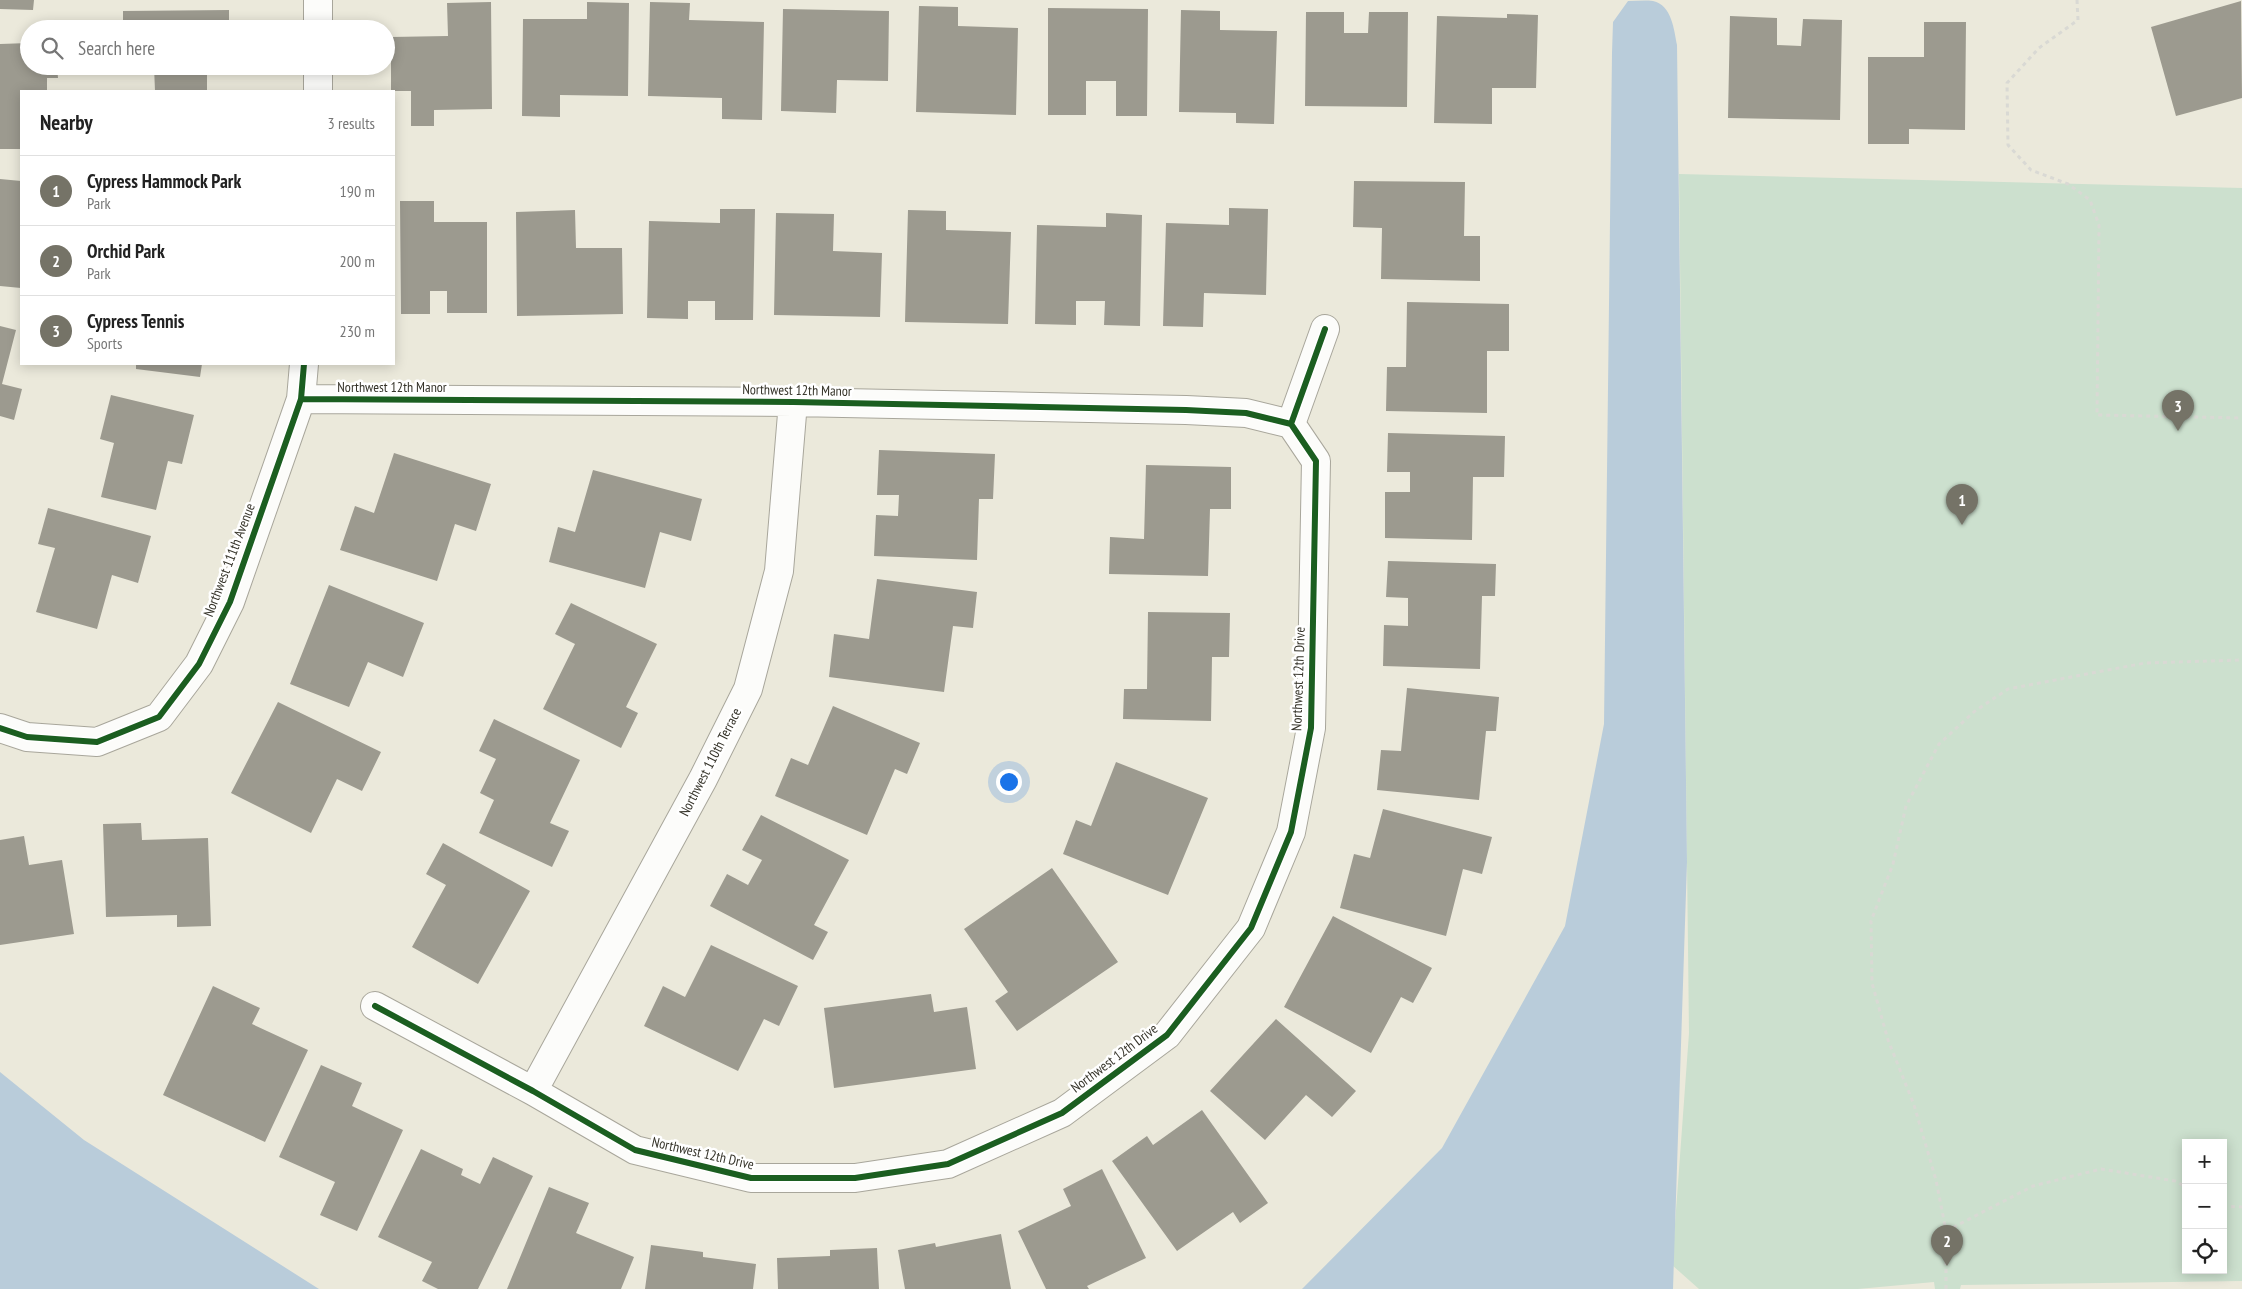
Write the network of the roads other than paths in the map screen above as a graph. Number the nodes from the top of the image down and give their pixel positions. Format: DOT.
graph roads {
  1 [pos="318,0"];
  2 [pos="318,20"];
  3 [pos="318,75"];
  4 [pos="318,90"];
  5 [pos="1325,329"];
  6 [pos="304,365"];
  7 [pos="301,399"];
  8 [pos="793,402"];
  9 [pos="1291,424"];
  10 [pos="0,728"];
  11 [pos="375,1006"];
  12 [pos="533,1091"];
  1 -- 2 [label="street"];
  3 -- 4 [label="street"];
  5 -- 9 [label="street"];
  6 -- 7 [label="street, Northwest 111th Avenue"];
  7 -- 8 [label="street, Northwest 12th Manor"];
  7 -- 10 [label="street, Northwest 111th Avenue"];
  8 -- 9 [label="street, Northwest 12th Manor"];
  8 -- 12 [label="street, Northwest 110th Terrace"];
  9 -- 12 [label="street, Northwest 12th Drive"];
  11 -- 12 [label="street, Northwest 12th Drive"];
}
